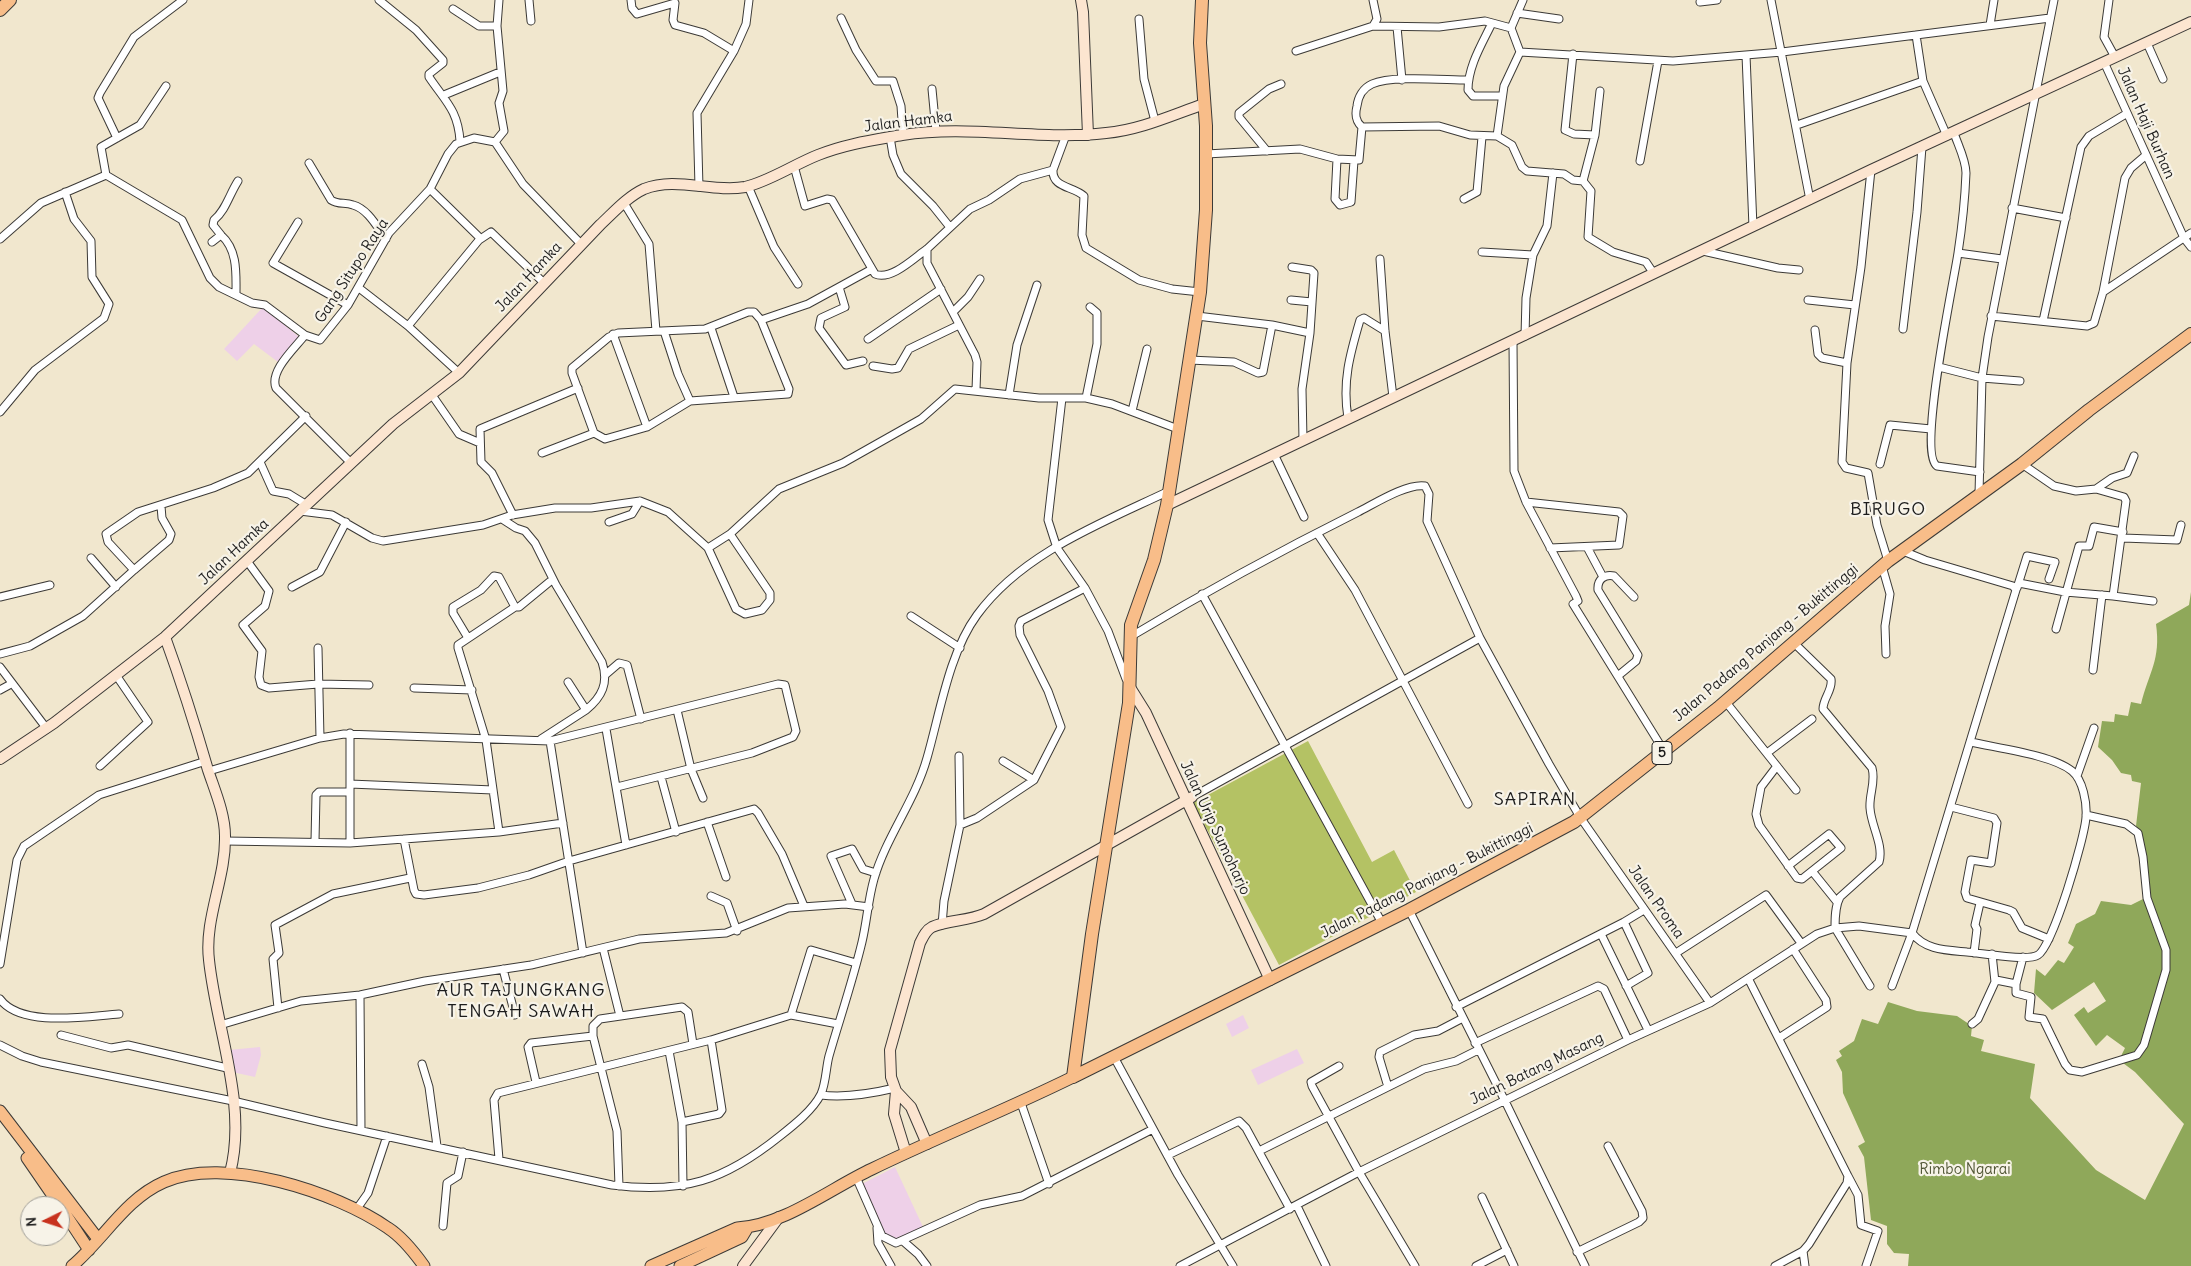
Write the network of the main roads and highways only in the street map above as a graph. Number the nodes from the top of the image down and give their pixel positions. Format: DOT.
graph roads {
  1 [pos="10,0"];
  2 [pos="1202,0"];
  3 [pos="0,10"];
  4 [pos="2191,334"];
  5 [pos="1073,1077"];
  6 [pos="0,1111"];
  7 [pos="0,1121"];
  8 [pos="53,1196"];
  9 [pos="70,1221"];
  10 [pos="748,1227"];
  11 [pos="98,1239"];
  12 [pos="89,1250"];
  13 [pos="72,1266"];
  14 [pos="424,1266"];
  15 [pos="651,1266"];
  16 [pos="680,1266"];
  1 -- 3 [label="highway"];
  2 -- 5 [label="highway"];
  4 -- 5 [label="highway, Jalan Padang Panjang - Bukittinggi / 5"];
  5 -- 10 [label="main road"];
  6 -- 11 [label="main road"];
  7 -- 8 [label="main road"];
  9 -- 12 [label="main road"];
  10 -- 15 [label="main road"];
  10 -- 16 [label="main road"];
  11 -- 12 [label="main road"];
  11 -- 14 [label="main road"];
  12 -- 13 [label="main road"];
}
